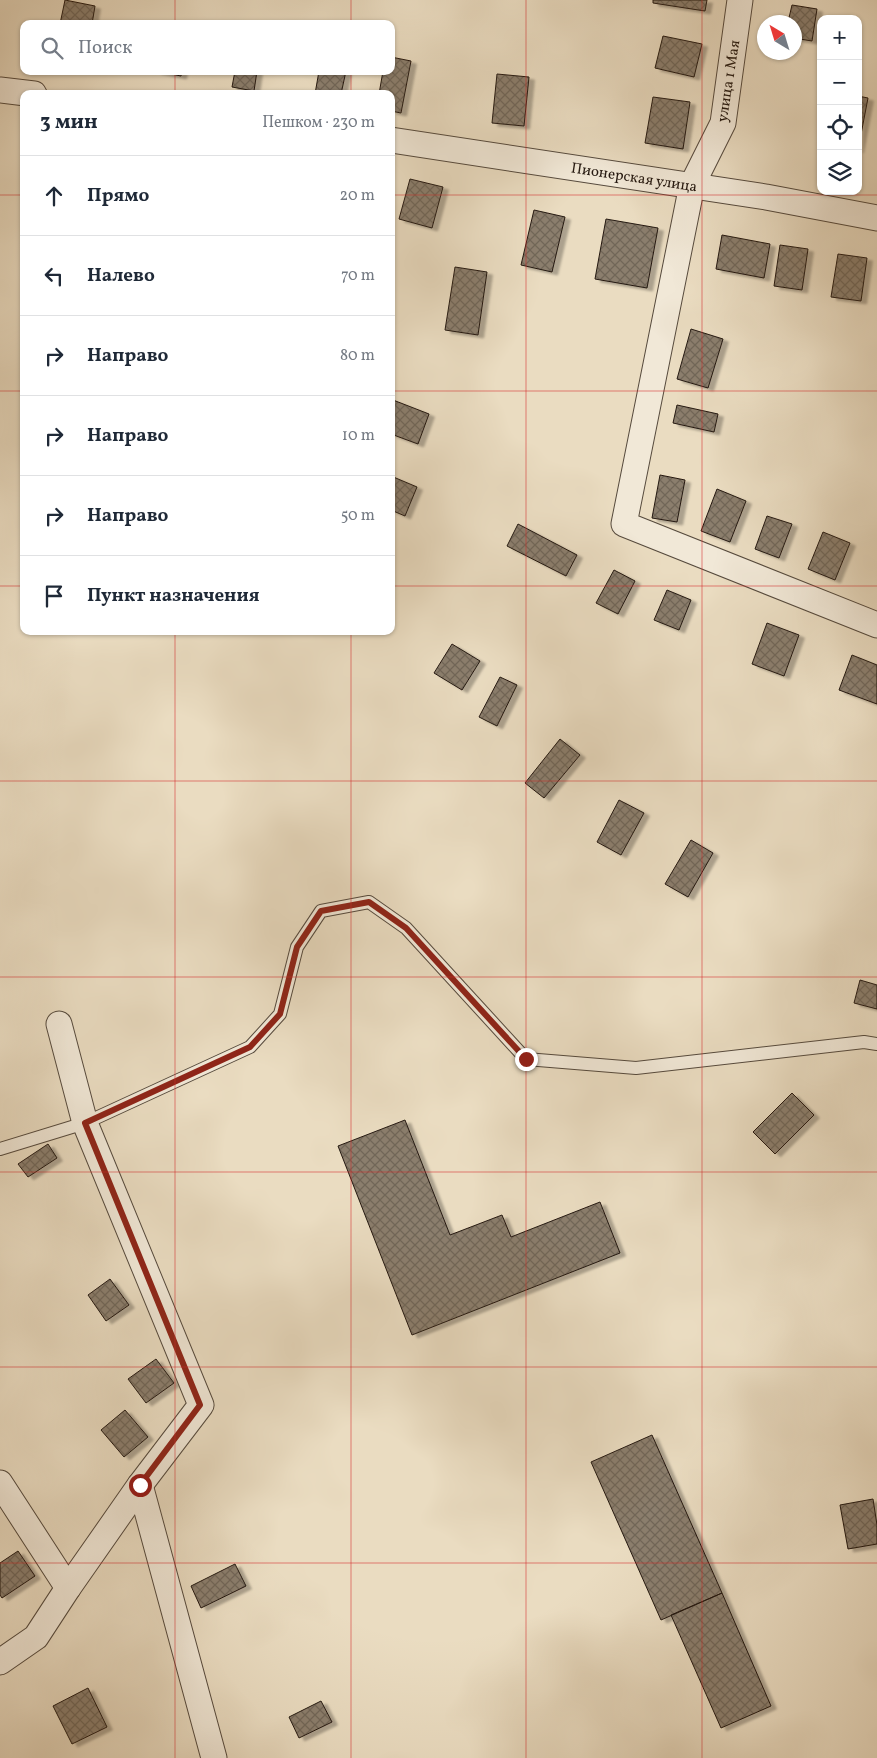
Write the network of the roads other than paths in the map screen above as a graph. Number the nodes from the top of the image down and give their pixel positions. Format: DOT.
graph roads {
  1 [pos="740,0"];
  2 [pos="0,90"];
  3 [pos="20,92"];
  4 [pos="395,141"];
  5 [pos="692,186"];
  6 [pos="877,218"];
  7 [pos="877,625"];
  8 [pos="59,1024"];
  9 [pos="877,1044"];
  10 [pos="85,1123"];
  11 [pos="0,1150"];
  12 [pos="0,1483"];
  13 [pos="140,1485"];
  14 [pos="68,1588"];
  15 [pos="0,1662"];
  16 [pos="214,1758"];
  1 -- 5 [label="street, улица 1 Мая"];
  2 -- 3 [label="street"];
  4 -- 5 [label="street, Пионерская улица"];
  5 -- 6 [label="street, Пионерская улица"];
  5 -- 7 [label="street, улица 1 Мая"];
  8 -- 10 [label="street"];
  9 -- 10 [label="lane"];
  10 -- 11 [label="lane"];
  10 -- 13 [label="street"];
  12 -- 14 [label="street"];
  13 -- 14 [label="street"];
  13 -- 16 [label="street"];
  14 -- 15 [label="street"];
}
